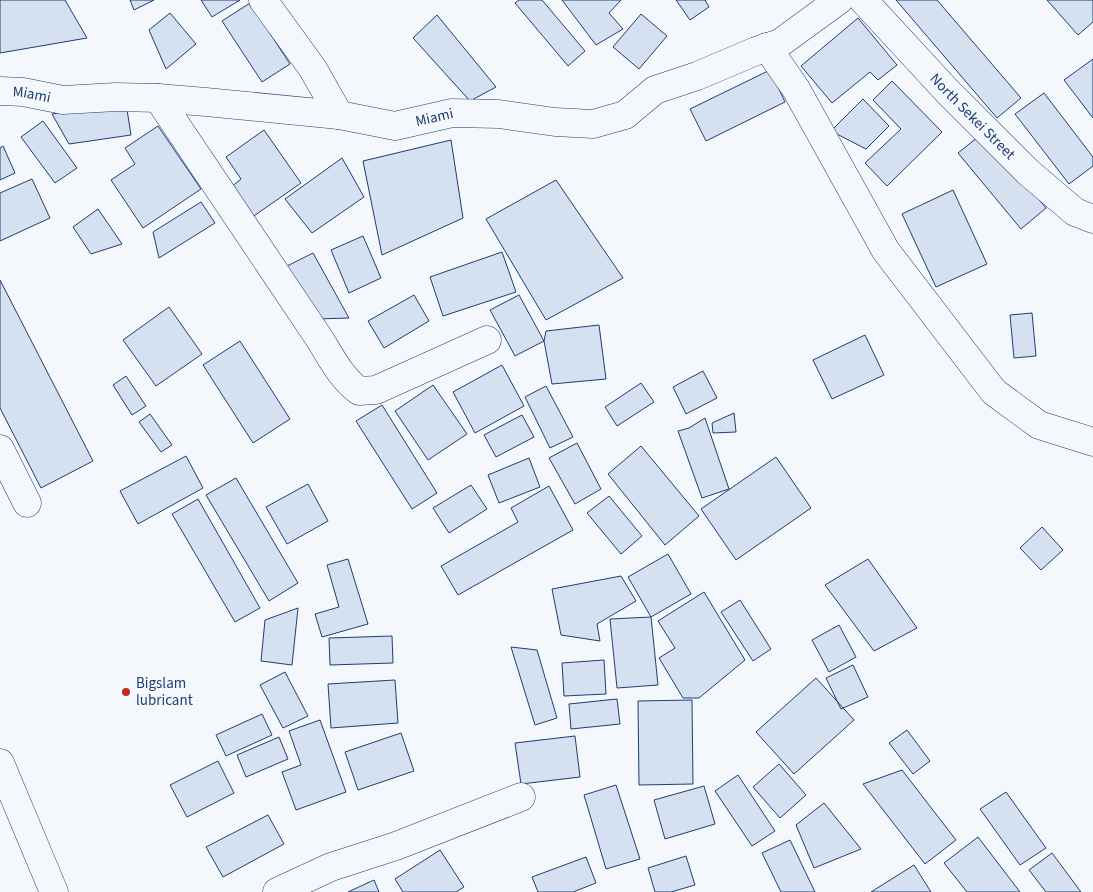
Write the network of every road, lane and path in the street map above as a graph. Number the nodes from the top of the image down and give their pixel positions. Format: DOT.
graph roads {
  1 [pos="263,0"];
  2 [pos="838,0"];
  3 [pos="864,0"];
  4 [pos="767,47"];
  5 [pos="0,91"];
  6 [pos="158,98"];
  7 [pos="340,115"];
  8 [pos="1093,219"];
  9 [pos="488,340"];
  10 [pos="1093,442"];
  11 [pos="0,449"];
  12 [pos="27,503"];
  13 [pos="0,764"];
  14 [pos="521,797"];
  15 [pos="54,892"];
  16 [pos="278,892"];
  1 -- 7 [label="main road"];
  2 -- 4 [label="main road, Miami"];
  3 -- 8 [label="main road, North Sekei Street"];
  4 -- 7 [label="main road, Miami"];
  4 -- 10 [label="main road"];
  5 -- 6 [label="main road, Miami"];
  6 -- 7 [label="main road, Miami"];
  6 -- 9 [label="main road"];
  11 -- 12 [label="main road"];
  13 -- 15 [label="main road"];
  14 -- 16 [label="main road"];
}
